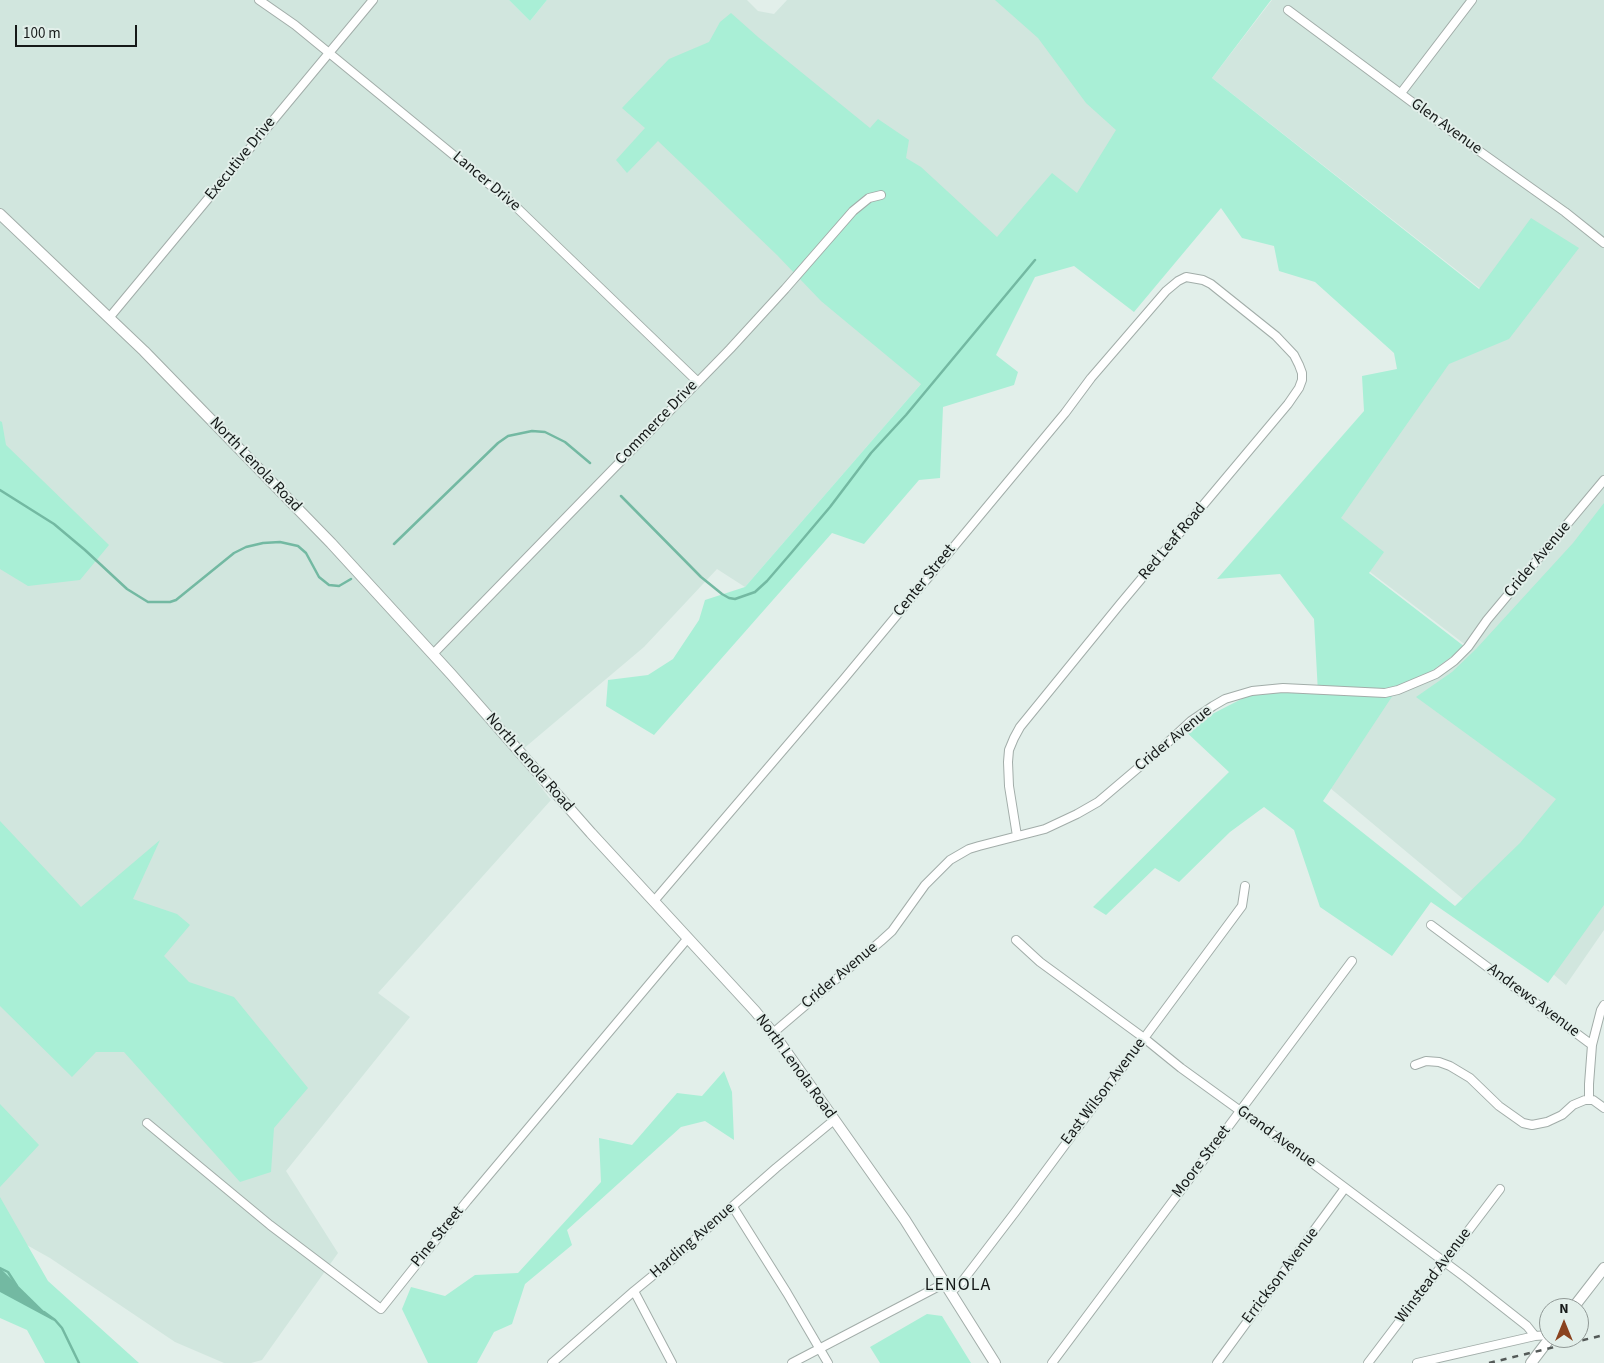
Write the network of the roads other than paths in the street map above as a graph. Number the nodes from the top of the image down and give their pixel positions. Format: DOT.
graph roads {
  1 [pos="259,0"];
  2 [pos="373,0"];
  3 [pos="1472,0"];
  4 [pos="1288,10"];
  5 [pos="329,52"];
  6 [pos="1401,93"];
  7 [pos="881,195"];
  8 [pos="0,214"];
  9 [pos="1604,243"];
  10 [pos="1203,280"];
  11 [pos="109,318"];
  12 [pos="698,382"];
  13 [pos="1604,480"];
  14 [pos="433,654"];
  15 [pos="1017,836"];
  16 [pos="1245,886"];
  17 [pos="654,901"];
  18 [pos="1431,925"];
  19 [pos="688,938"];
  20 [pos="1016,940"];
  21 [pos="1352,961"];
  22 [pos="1604,1005"];
  23 [pos="772,1033"];
  24 [pos="1144,1038"];
  25 [pos="1592,1045"];
  26 [pos="1415,1065"];
  27 [pos="1589,1100"];
  28 [pos="1604,1108"];
  29 [pos="1240,1111"];
  30 [pos="834,1120"];
  31 [pos="147,1123"];
  32 [pos="1345,1188"];
  33 [pos="1500,1189"];
  34 [pos="733,1207"];
  35 [pos="1444,1262"];
  36 [pos="1604,1268"];
  37 [pos="945,1283"];
  38 [pos="634,1291"];
  39 [pos="951,1292"];
  40 [pos="1581,1298"];
  41 [pos="1535,1336"];
  42 [pos="1539,1336"];
  43 [pos="819,1348"];
  44 [pos="1541,1348"];
  45 [pos="552,1363"];
  46 [pos="672,1363"];
  47 [pos="792,1363"];
  48 [pos="828,1363"];
  49 [pos="995,1363"];
  50 [pos="1052,1363"];
  51 [pos="1217,1363"];
  52 [pos="1368,1363"];
  53 [pos="1417,1363"];
  54 [pos="1531,1363"];
  1 -- 5 [label="street, Lancer Drive"];
  2 -- 5 [label="street, Executive Drive"];
  3 -- 6 [label="street"];
  4 -- 6 [label="street, Glen Avenue"];
  5 -- 11 [label="street, Executive Drive"];
  5 -- 12 [label="street, Lancer Drive"];
  6 -- 9 [label="street, Glen Avenue"];
  7 -- 12 [label="street, Commerce Drive"];
  8 -- 11 [label="main road, North Lenola Road"];
  10 -- 15 [label="street, Red Leaf Road"];
  10 -- 17 [label="street, Center Street"];
  11 -- 14 [label="main road, North Lenola Road"];
  12 -- 14 [label="street, Commerce Drive"];
  13 -- 15 [label="street, Crider Avenue"];
  14 -- 17 [label="main road, North Lenola Road"];
  15 -- 23 [label="street, Crider Avenue"];
  16 -- 24 [label="street, East Wilson Avenue"];
  17 -- 19 [label="main road, North Lenola Road"];
  18 -- 25 [label="street, Andrews Avenue"];
  19 -- 23 [label="main road, North Lenola Road"];
  19 -- 31 [label="street, Pine Street"];
  20 -- 24 [label="street, Grand Avenue"];
  21 -- 29 [label="street, Moore Street"];
  22 -- 25 [label="street"];
  23 -- 30 [label="main road, North Lenola Road"];
  24 -- 29 [label="street, Grand Avenue"];
  24 -- 39 [label="street, East Wilson Avenue"];
  25 -- 27 [label="street, Andrews Avenue"];
  26 -- 27 [label="street"];
  27 -- 28 [label="street"];
  29 -- 32 [label="street, Grand Avenue"];
  29 -- 50 [label="street, Moore Street"];
  30 -- 34 [label="street, Harding Avenue"];
  30 -- 37 [label="main road, North Lenola Road"];
  32 -- 35 [label="street, Grand Avenue"];
  32 -- 51 [label="street, Errickson Avenue"];
  33 -- 35 [label="street, Winstead Avenue"];
  34 -- 38 [label="street, Harding Avenue"];
  34 -- 43 [label="street"];
  35 -- 41 [label="street, Grand Avenue"];
  35 -- 52 [label="street, Winstead Avenue"];
  36 -- 40 [label="main road"];
  37 -- 39 [label="main road, North Lenola Road"];
  37 -- 43 [label="street"];
  38 -- 45 [label="street, Harding Avenue"];
  38 -- 46 [label="street"];
  39 -- 49 [label="main road, North Lenola Road"];
  41 -- 42 [label="street"];
  41 -- 53 [label="street"];
  43 -- 47 [label="street"];
  43 -- 48 [label="street"];
  44 -- 54 [label="main road"];
}
